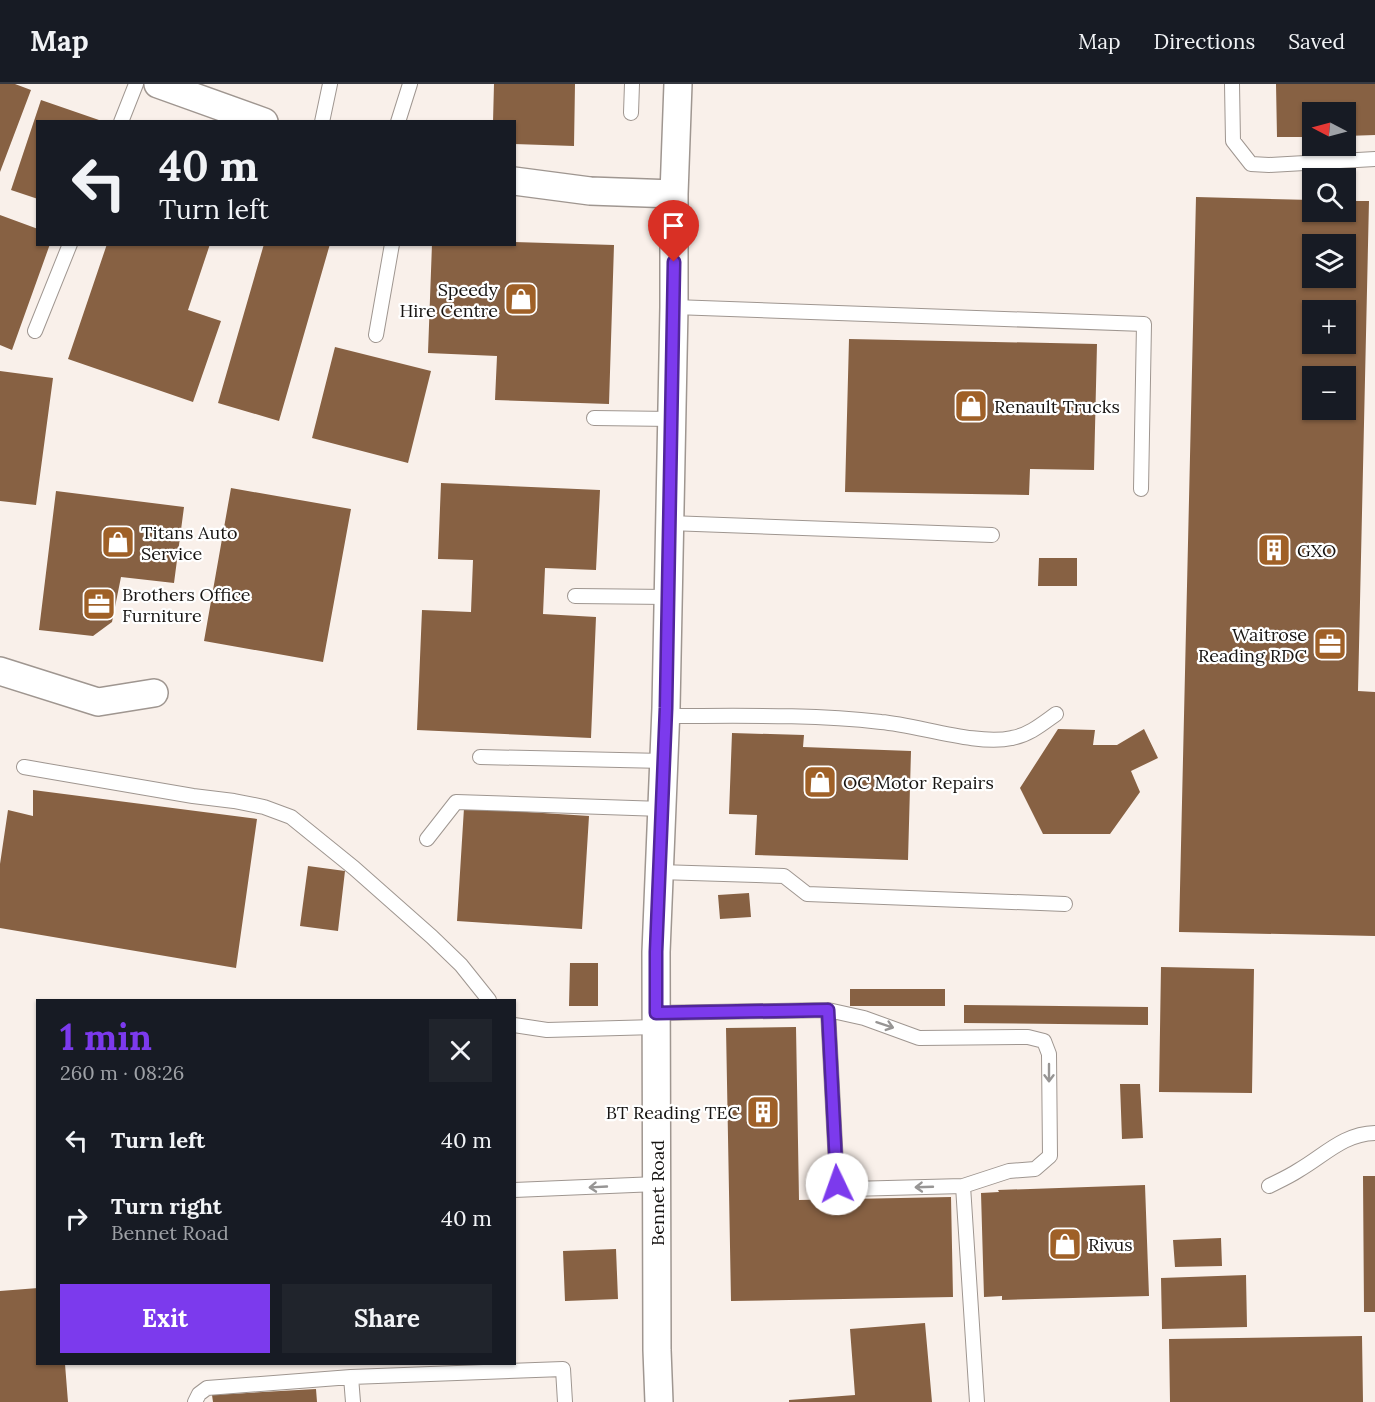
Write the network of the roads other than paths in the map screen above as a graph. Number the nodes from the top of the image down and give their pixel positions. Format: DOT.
graph roads {
  1 [pos="136,84"];
  2 [pos="158,84"];
  3 [pos="330,84"];
  4 [pos="410,84"];
  5 [pos="632,84"];
  6 [pos="678,84"];
  7 [pos="1232,84"];
  8 [pos="631,113"];
  9 [pos="122,120"];
  10 [pos="258,120"];
  11 [pos="322,120"];
  12 [pos="399,120"];
  13 [pos="1375,159"];
  14 [pos="516,181"];
  15 [pos="674,194"];
  16 [pos="69,246"];
  17 [pos="392,246"];
  18 [pos="674,307"];
  19 [pos="35,331"];
  20 [pos="376,335"];
  21 [pos="594,418"];
  22 [pos="672,419"];
  23 [pos="1141,489"];
  24 [pos="669,523"];
  25 [pos="992,535"];
  26 [pos="575,596"];
  27 [pos="668,597"];
  28 [pos="0,671"];
  29 [pos="154,693"];
  30 [pos="1056,714"];
  31 [pos="666,716"];
  32 [pos="480,757"];
  33 [pos="664,761"];
  34 [pos="24,767"];
  35 [pos="662,809"];
  36 [pos="427,839"];
  37 [pos="659,872"];
  38 [pos="1065,904"];
  39 [pos="488,999"];
  40 [pos="828,1010"];
  41 [pos="656,1020"];
  42 [pos="516,1025"];
  43 [pos="1375,1133"];
  44 [pos="657,1184"];
  45 [pos="1269,1185"];
  46 [pos="963,1186"];
  47 [pos="516,1190"];
  48 [pos="351,1377"];
  49 [pos="195,1402"];
  50 [pos="353,1402"];
  51 [pos="565,1402"];
  52 [pos="659,1402"];
  53 [pos="977,1402"];
  1 -- 9 [label="lane"];
  2 -- 10 [label="street"];
  3 -- 11 [label="lane"];
  4 -- 12 [label="lane"];
  5 -- 8 [label="lane"];
  6 -- 15 [label="street, Bennet Road"];
  7 -- 13 [label="lane"];
  14 -- 15 [label="street"];
  15 -- 18 [label="street, Bennet Road"];
  16 -- 19 [label="lane"];
  17 -- 20 [label="lane"];
  18 -- 22 [label="street, Bennet Road"];
  18 -- 23 [label="lane"];
  21 -- 22 [label="lane"];
  22 -- 24 [label="street, Bennet Road"];
  24 -- 25 [label="lane"];
  24 -- 27 [label="street, Bennet Road"];
  26 -- 27 [label="lane"];
  27 -- 31 [label="street, Bennet Road"];
  28 -- 29 [label="street"];
  30 -- 31 [label="lane"];
  31 -- 33 [label="street, Bennet Road"];
  32 -- 33 [label="lane"];
  33 -- 35 [label="street, Bennet Road"];
  34 -- 39 [label="lane"];
  35 -- 36 [label="lane"];
  35 -- 37 [label="street, Bennet Road"];
  37 -- 38 [label="lane"];
  37 -- 41 [label="street, Bennet Road"];
  40 -- 41 [label="lane"];
  46 -- 40 [label="lane, one-way"];
  40 -- 46 [label="lane, one-way"];
  41 -- 42 [label="lane"];
  41 -- 44 [label="street, Bennet Road"];
  43 -- 45 [label="lane"];
  44 -- 47 [label="lane, one-way"];
  44 -- 52 [label="street, Bennet Road"];
  46 -- 53 [label="lane"];
  48 -- 49 [label="lane"];
  48 -- 50 [label="lane"];
  48 -- 51 [label="lane"];
}
